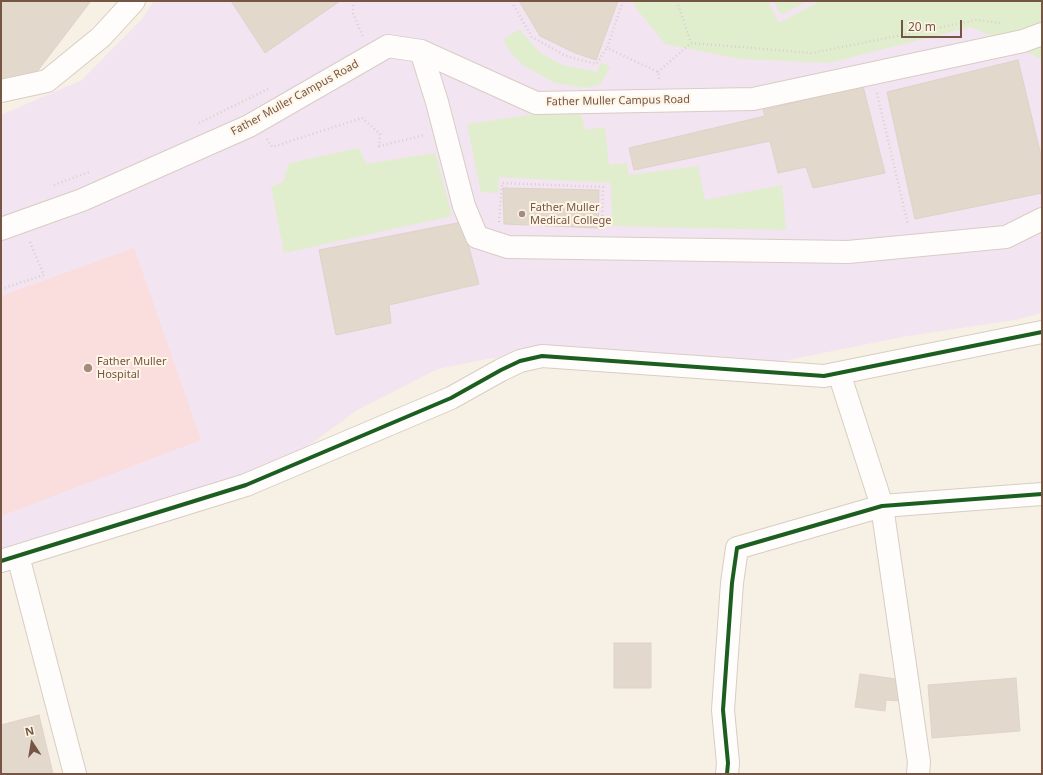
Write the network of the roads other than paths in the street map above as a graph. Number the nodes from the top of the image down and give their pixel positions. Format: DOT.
graph roads {
  1 [pos="134,1"];
  2 [pos="1042,34"];
  3 [pos="421,50"];
  4 [pos="1,91"];
  5 [pos="1042,219"];
  6 [pos="1,229"];
  7 [pos="1042,332"];
  8 [pos="839,373"];
  9 [pos="1042,494"];
  10 [pos="882,506"];
  11 [pos="9,558"];
  12 [pos="75,774"];
  13 [pos="727,774"];
  14 [pos="918,774"];
  1 -- 4 [label="street"];
  2 -- 3 [label="street, Father Muller Campus Road"];
  3 -- 5 [label="street"];
  3 -- 6 [label="street, Father Muller Campus Road"];
  7 -- 8 [label="street"];
  8 -- 10 [label="street"];
  8 -- 11 [label="street"];
  9 -- 10 [label="street"];
  10 -- 13 [label="street"];
  10 -- 14 [label="street"];
  11 -- 12 [label="street"];
}
